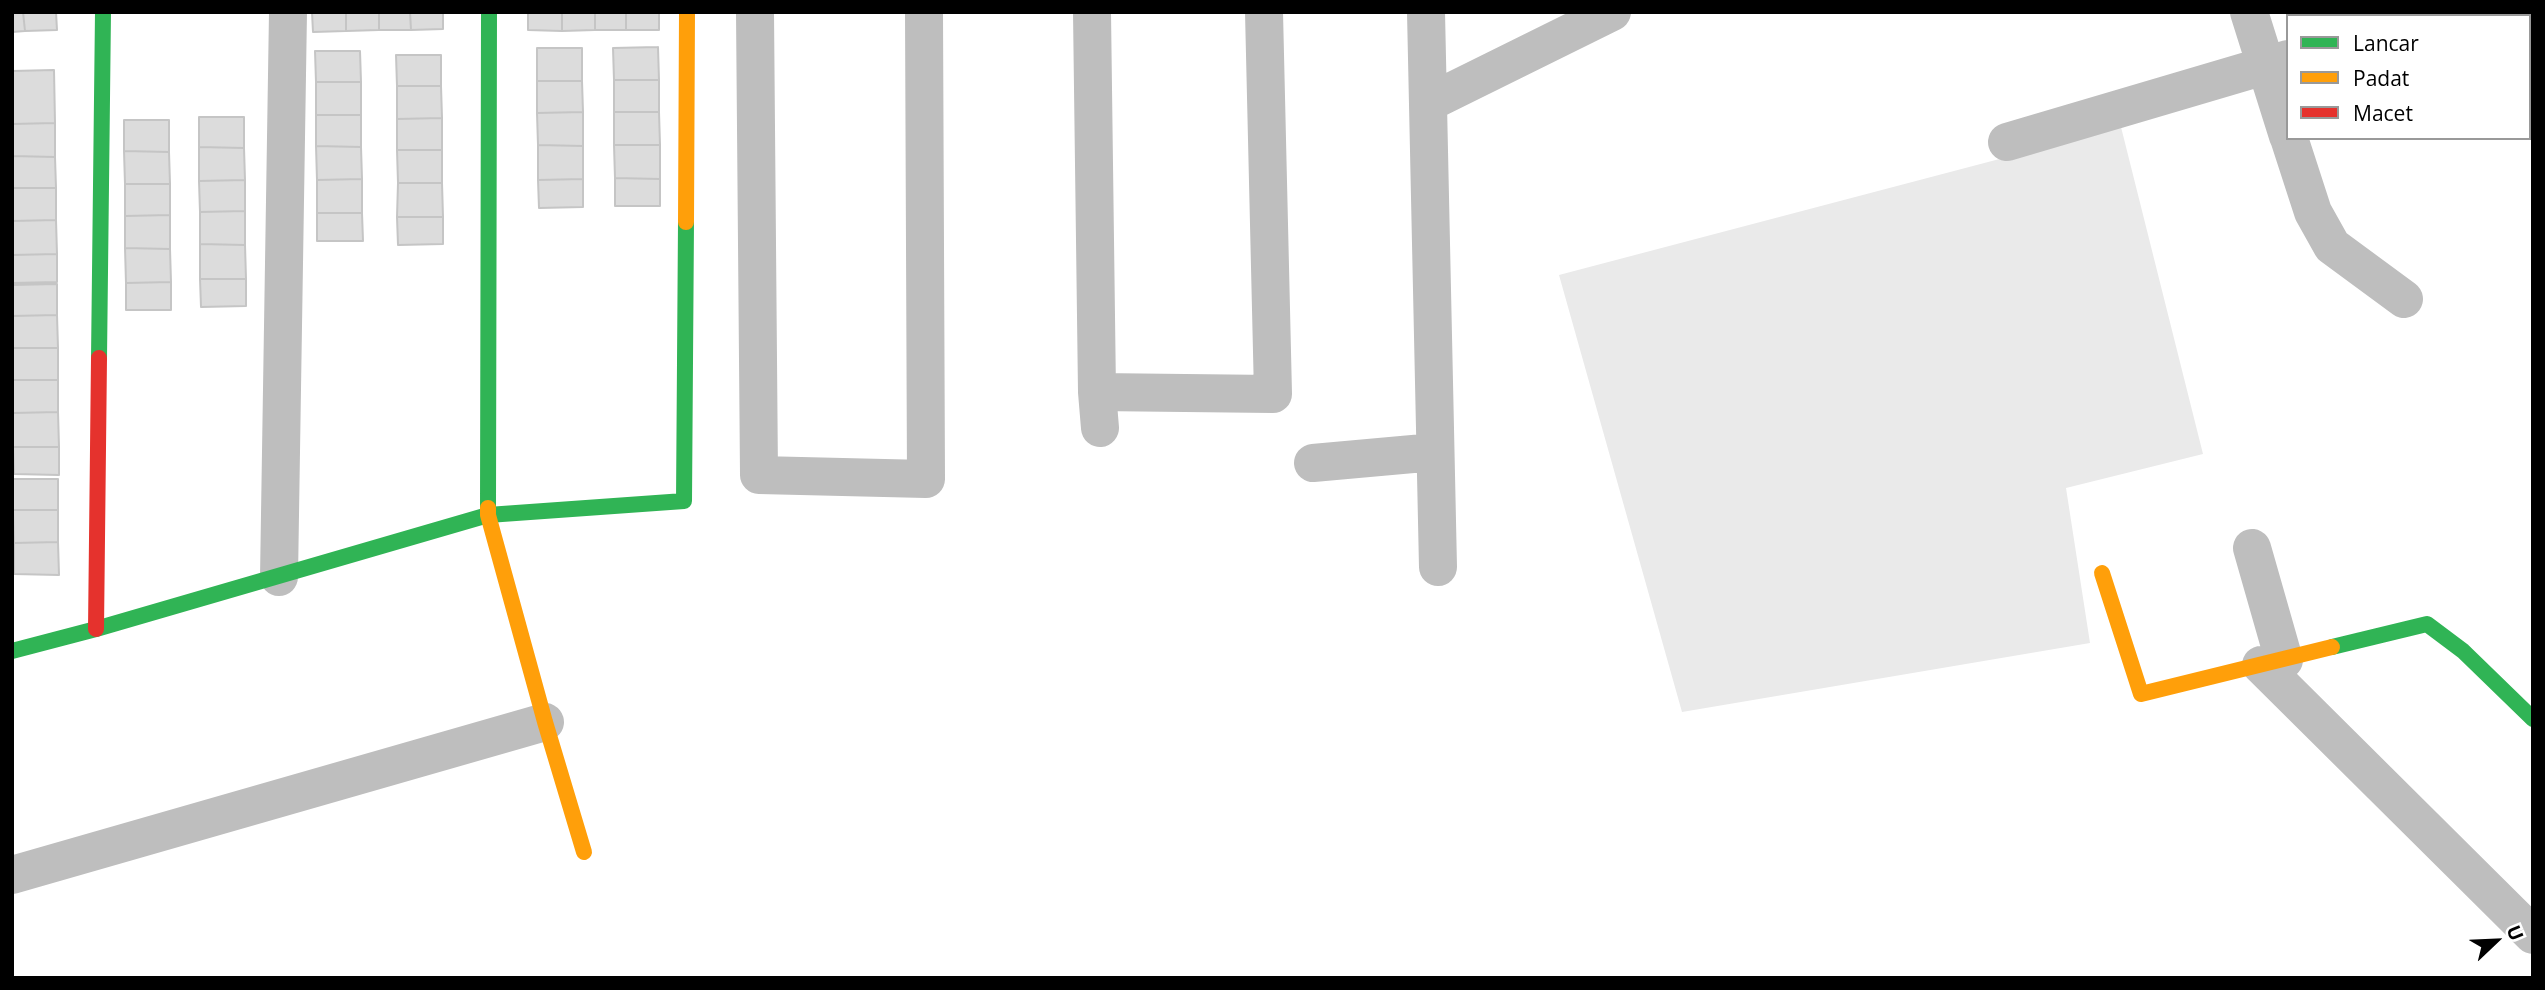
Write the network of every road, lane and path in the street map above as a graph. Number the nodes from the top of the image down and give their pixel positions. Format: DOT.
graph roads {
  1 [pos="103,12"];
  2 [pos="288,12"];
  3 [pos="489,12"];
  4 [pos="687,12"];
  5 [pos="755,12"];
  6 [pos="924,12"];
  7 [pos="1093,12"];
  8 [pos="1264,12"];
  9 [pos="1426,12"];
  10 [pos="2249,12"];
  11 [pos="1606,14"];
  12 [pos="2276,62"];
  13 [pos="1428,103"];
  14 [pos="2286,124"];
  15 [pos="2289,140"];
  16 [pos="2007,142"];
  17 [pos="2403,299"];
  18 [pos="1435,452"];
  19 [pos="1313,463"];
  20 [pos="488,515"];
  21 [pos="2252,548"];
  22 [pos="1437,567"];
  23 [pos="2102,573"];
  24 [pos="279,576"];
  25 [pos="96,629"];
  26 [pos="12,651"];
  27 [pos="2272,662"];
  28 [pos="2533,719"];
  29 [pos="545,722"];
  30 [pos="584,852"];
  31 [pos="12,875"];
  32 [pos="2533,935"];
  1 -- 25 [label="street"];
  2 -- 24 [label="street"];
  3 -- 20 [label="street"];
  4 -- 20 [label="street"];
  5 -- 6 [label="street"];
  7 -- 8 [label="street"];
  9 -- 13 [label="street"];
  10 -- 12 [label="street"];
  11 -- 13 [label="street"];
  12 -- 14 [label="street"];
  12 -- 16 [label="street"];
  13 -- 18 [label="street"];
  15 -- 17 [label="street"];
  18 -- 19 [label="street"];
  18 -- 22 [label="street"];
  20 -- 24 [label="street"];
  20 -- 29 [label="street"];
  21 -- 27 [label="street"];
  23 -- 27 [label="street"];
  24 -- 25 [label="street"];
  25 -- 26 [label="street"];
  27 -- 28 [label="street"];
  27 -- 32 [label="street"];
  29 -- 30 [label="street"];
  29 -- 31 [label="street"];
}
